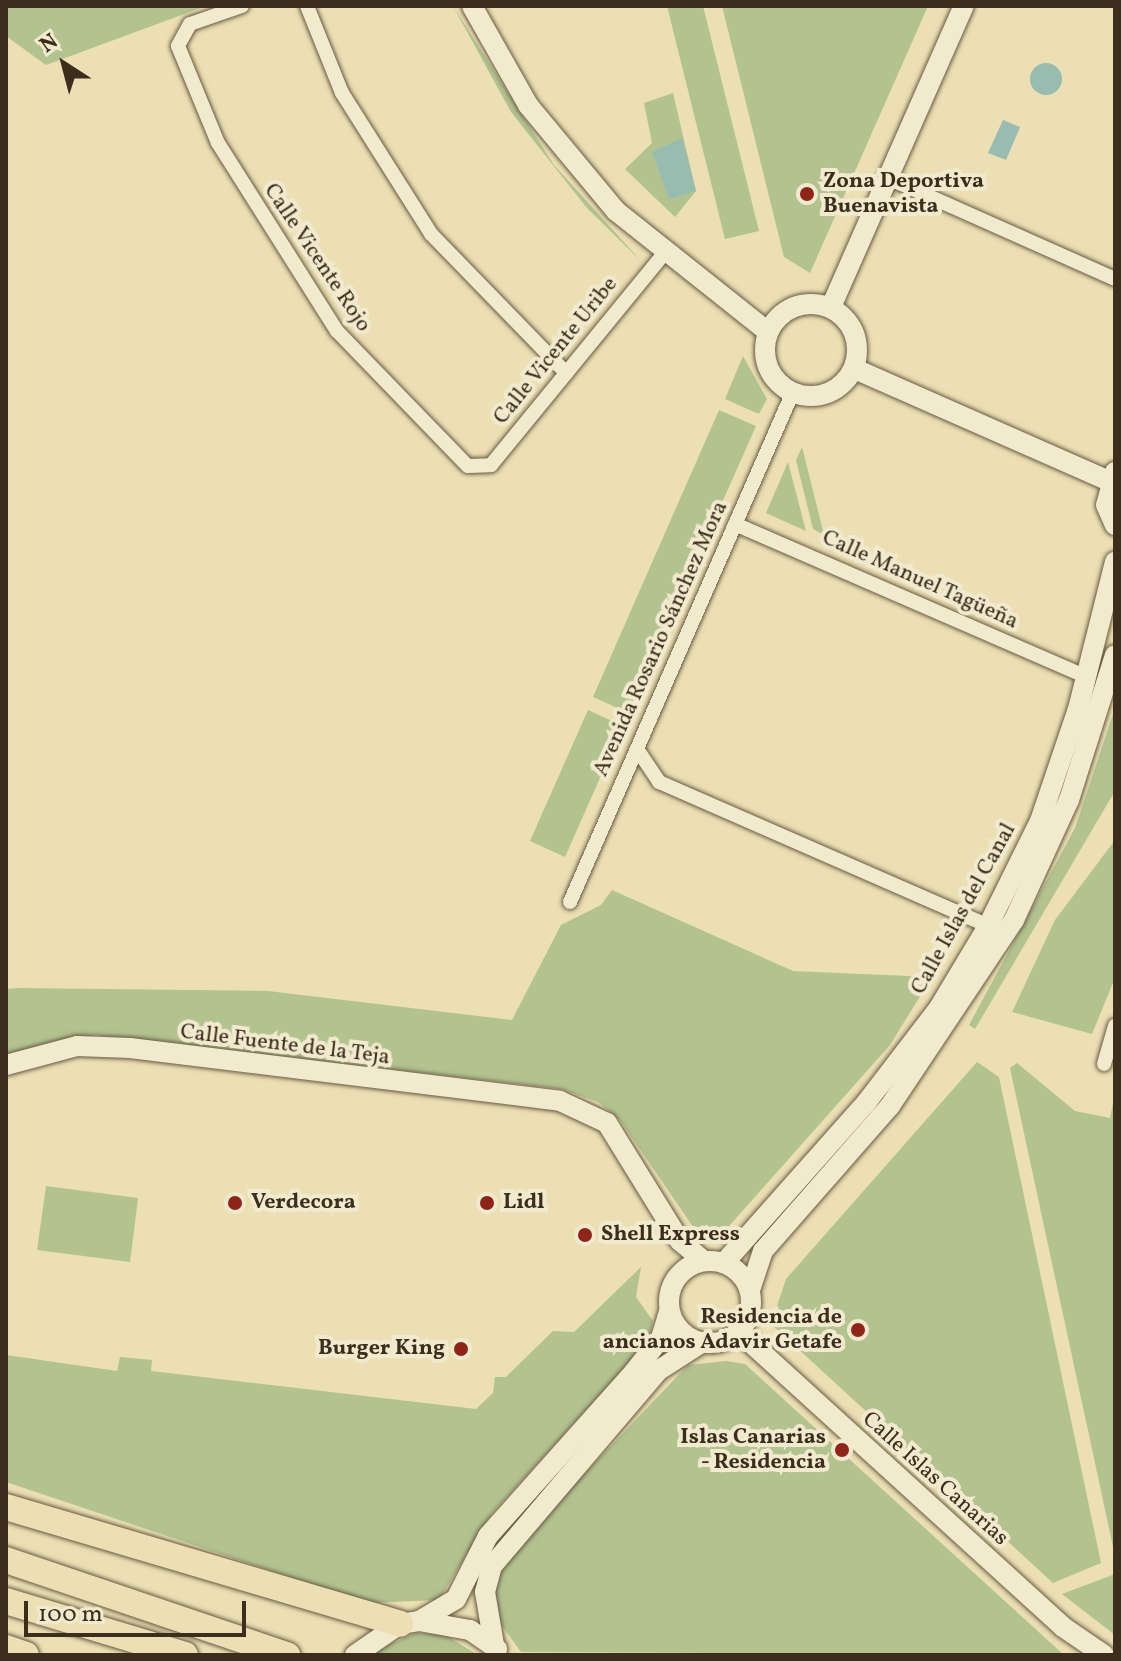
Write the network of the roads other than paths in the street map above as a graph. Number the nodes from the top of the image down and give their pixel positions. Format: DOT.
graph roads {
  1 [pos="242,6"];
  2 [pos="307,6"];
  3 [pos="472,6"];
  4 [pos="964,6"];
  5 [pos="888,178"];
  6 [pos="664,254"];
  7 [pos="1115,279"];
  8 [pos="831,307"];
  9 [pos="768,332"];
  10 [pos="855,369"];
  11 [pos="566,373"];
  12 [pos="792,394"];
  13 [pos="477,469"];
  14 [pos="1112,477"];
  15 [pos="735,524"];
  16 [pos="1115,525"];
  17 [pos="1115,562"];
  18 [pos="1115,655"];
  19 [pos="1087,677"];
  20 [pos="637,749"];
  21 [pos="570,902"];
  22 [pos="988,926"];
  23 [pos="1115,1026"];
  24 [pos="1104,1064"];
  25 [pos="6,1065"];
  26 [pos="560,1101"];
  27 [pos="714,1262"];
  28 [pos="677,1277"];
  29 [pos="750,1290"];
  30 [pos="669,1312"];
  31 [pos="739,1332"];
  32 [pos="701,1343"];
  33 [pos="9,1507"];
  34 [pos="6,1560"];
  35 [pos="6,1601"];
  36 [pos="409,1623"];
  37 [pos="6,1648"];
  38 [pos="498,1650"];
  39 [pos="284,1654"];
  40 [pos="26,1655"];
  41 [pos="185,1655"];
  42 [pos="355,1655"];
  43 [pos="1104,1655"];
  1 -- 13 [label="street, Calle Vicente Rojo"];
  2 -- 11 [label="street"];
  3 -- 6 [label="street"];
  4 -- 5 [label="street"];
  5 -- 7 [label="street"];
  5 -- 8 [label="street"];
  6 -- 9 [label="street"];
  6 -- 11 [label="street, Calle Vicente Uribe"];
  8 -- 9 [label="street"];
  8 -- 10 [label="street"];
  9 -- 12 [label="street"];
  10 -- 12 [label="street"];
  10 -- 14 [label="street"];
  11 -- 13 [label="street, Calle Vicente Uribe"];
  12 -- 15 [label="street, Avenida Rosario Sánchez Mora"];
  14 -- 16 [label="street"];
  15 -- 19 [label="street, Calle Manuel Tagüeña"];
  15 -- 20 [label="street, Avenida Rosario Sánchez Mora"];
  17 -- 19 [label="street, Calle Islas del Canal"];
  18 -- 29 [label="street, Calle Islas del Canal"];
  19 -- 22 [label="street, Calle Islas del Canal"];
  20 -- 21 [label="street, Avenida Rosario Sánchez Mora"];
  20 -- 22 [label="street"];
  22 -- 27 [label="street, Calle Islas del Canal"];
  23 -- 24 [label="street"];
  25 -- 26 [label="street, Calle Fuente de la Teja"];
  26 -- 27 [label="street, Calle Fuente de la Teja"];
  26 -- 28 [label="street, Calle Fuente de la Teja"];
  27 -- 28 [label="street"];
  27 -- 29 [label="street"];
  28 -- 30 [label="street"];
  29 -- 31 [label="street"];
  30 -- 32 [label="street"];
  30 -- 36 [label="street"];
  31 -- 32 [label="street"];
  31 -- 43 [label="street, Calle Islas Canarias"];
  32 -- 38 [label="street"];
  33 -- 36 [label="highway"];
  34 -- 39 [label="highway"];
  35 -- 41 [label="highway"];
  36 -- 38 [label="street"];
  36 -- 42 [label="street"];
  37 -- 40 [label="highway"];
}
